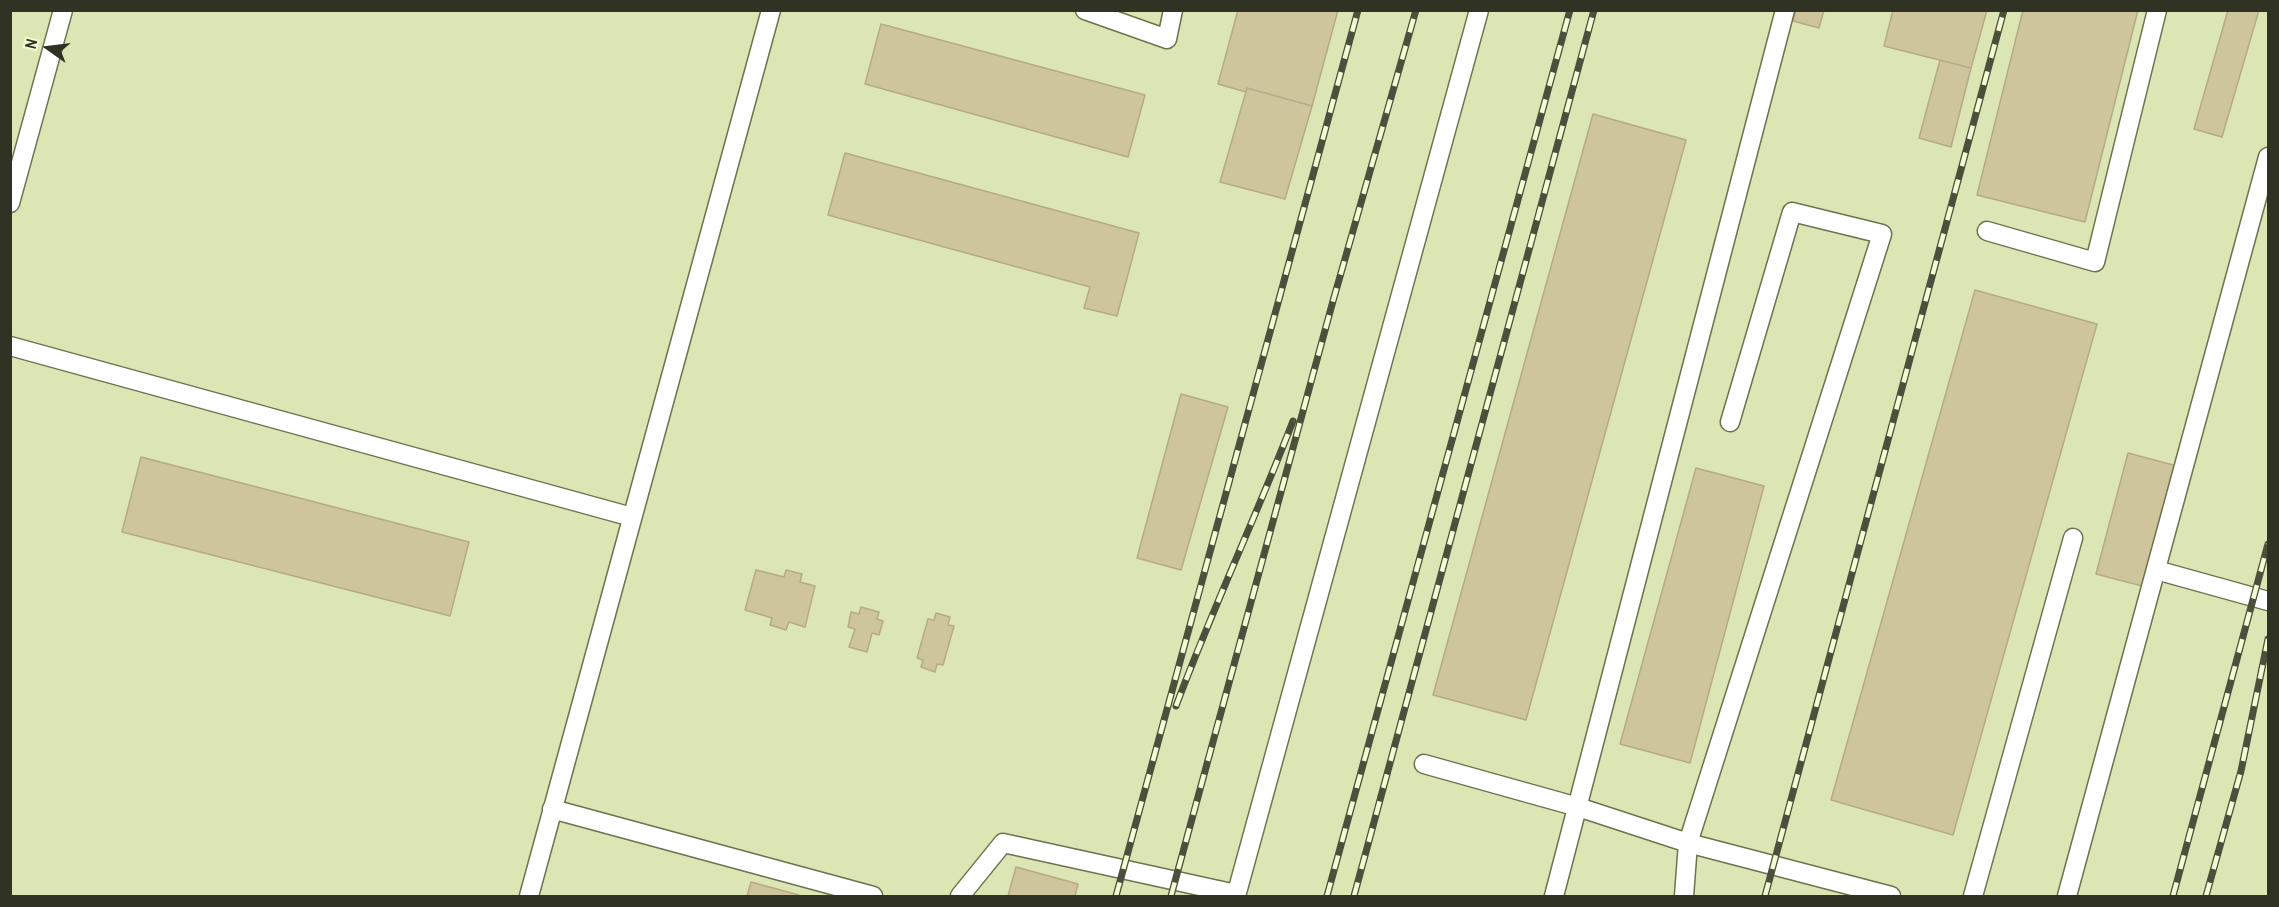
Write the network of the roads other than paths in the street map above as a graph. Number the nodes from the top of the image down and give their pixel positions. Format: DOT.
graph roads {
  1 [pos="63,10"];
  2 [pos="771,10"];
  3 [pos="1085,10"];
  4 [pos="1173,10"];
  5 [pos="1479,10"];
  6 [pos="1785,10"];
  7 [pos="2157,10"];
  8 [pos="2268,157"];
  9 [pos="10,203"];
  10 [pos="1987,231"];
  11 [pos="10,346"];
  12 [pos="1730,422"];
  13 [pos="632,517"];
  14 [pos="2073,538"];
  15 [pos="2156,570"];
  16 [pos="2268,601"];
  17 [pos="1424,764"];
  18 [pos="1578,807"];
  19 [pos="552,809"];
  20 [pos="1688,843"];
  21 [pos="1236,895"];
  22 [pos="529,897"];
  23 [pos="873,897"];
  24 [pos="960,897"];
  25 [pos="1554,897"];
  26 [pos="1683,897"];
  27 [pos="1891,897"];
  28 [pos="1973,897"];
  29 [pos="2067,897"];
  1 -- 9 [label="lane"];
  2 -- 13 [label="lane"];
  3 -- 4 [label="lane"];
  5 -- 21 [label="lane"];
  6 -- 18 [label="lane"];
  7 -- 10 [label="lane"];
  8 -- 15 [label="lane"];
  11 -- 13 [label="lane"];
  12 -- 20 [label="lane"];
  13 -- 19 [label="lane"];
  14 -- 28 [label="lane"];
  15 -- 16 [label="lane"];
  15 -- 29 [label="lane"];
  17 -- 18 [label="lane"];
  18 -- 20 [label="lane"];
  18 -- 25 [label="lane"];
  19 -- 22 [label="lane"];
  19 -- 23 [label="lane"];
  20 -- 26 [label="lane"];
  20 -- 27 [label="lane"];
  21 -- 24 [label="lane"];
}
